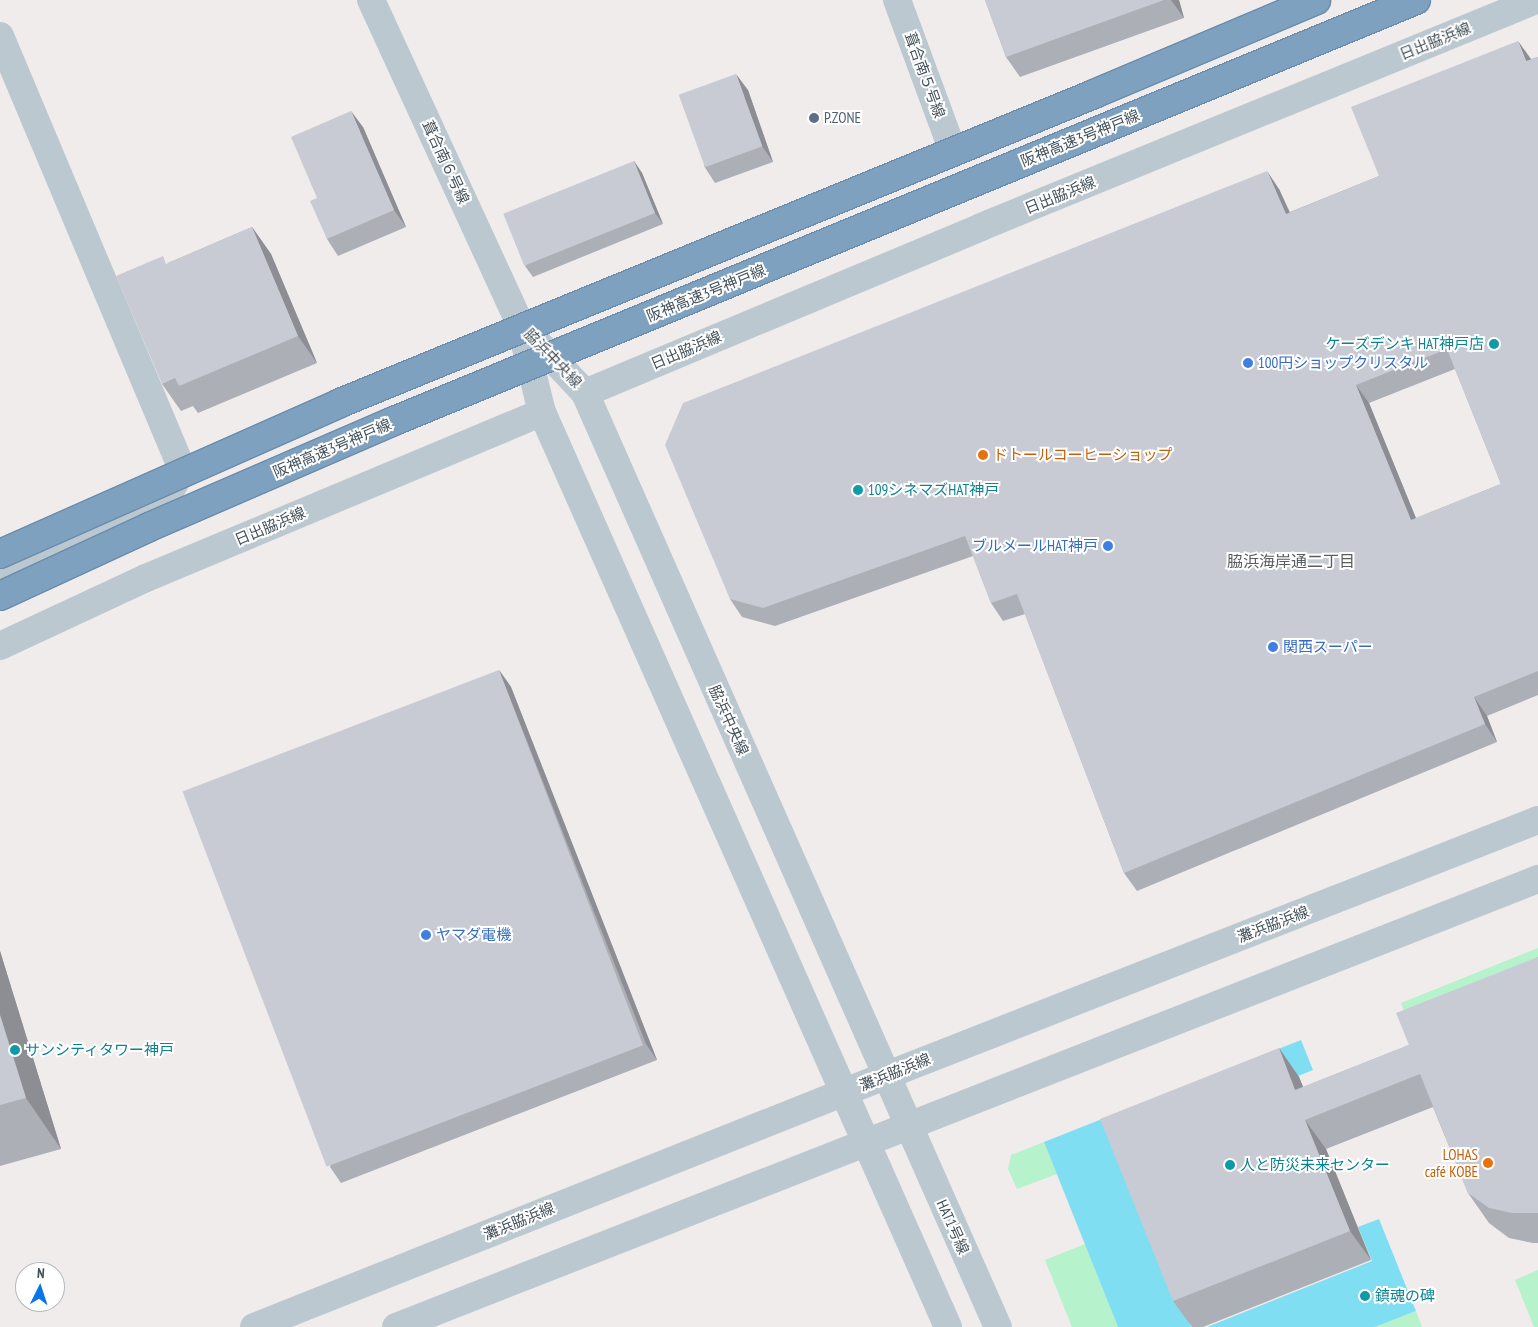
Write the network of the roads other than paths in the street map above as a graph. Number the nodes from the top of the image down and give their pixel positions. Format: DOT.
graph roads {
  1 [pos="371,0"];
  2 [pos="897,0"];
  3 [pos="1307,0"];
  4 [pos="1316,0"];
  5 [pos="1416,0"];
  6 [pos="1536,0"];
  7 [pos="0,36"];
  8 [pos="952,149"];
  9 [pos="520,324"];
  10 [pos="585,393"];
  11 [pos="542,412"];
  12 [pos="182,470"];
  13 [pos="0,552"];
  14 [pos="0,575"];
  15 [pos="0,596"];
  16 [pos="0,646"];
  17 [pos="1538,820"];
  18 [pos="1538,879"];
  19 [pos="885,1076"];
  20 [pos="844,1092"];
  21 [pos="908,1127"];
  22 [pos="867,1143"];
  23 [pos="254,1327"];
  24 [pos="396,1327"];
  25 [pos="948,1327"];
  26 [pos="998,1327"];
  1 -- 9 [label="street, 葺合南６号線"];
  2 -- 8 [label="street, 葺合南５号線"];
  3 -- 8 [label="street"];
  4 -- 13 [label="highway, bridge"];
  5 -- 15 [label="highway, 阪神高速3号神戸線, bridge"];
  6 -- 10 [label="street, 日出脇浜線"];
  7 -- 12 [label="street"];
  8 -- 9 [label="street"];
  9 -- 10 [label="street, 脇浜中央線"];
  9 -- 11 [label="street, 脇浜中央線"];
  9 -- 12 [label="street"];
  10 -- 19 [label="street, 脇浜中央線"];
  11 -- 16 [label="street, 日出脇浜線"];
  11 -- 20 [label="street, 脇浜中央線"];
  12 -- 13 [label="street"];
  12 -- 14 [label="street"];
  17 -- 19 [label="street, 灘浜脇浜線"];
  18 -- 21 [label="street"];
  19 -- 20 [label="street, 灘浜脇浜線"];
  19 -- 21 [label="street, 脇浜中央線"];
  20 -- 22 [label="street, 脇浜中央線"];
  20 -- 23 [label="street, 灘浜脇浜線"];
  21 -- 22 [label="street"];
  21 -- 26 [label="street, HAT1号線"];
  22 -- 24 [label="street"];
  22 -- 25 [label="street"];
}
